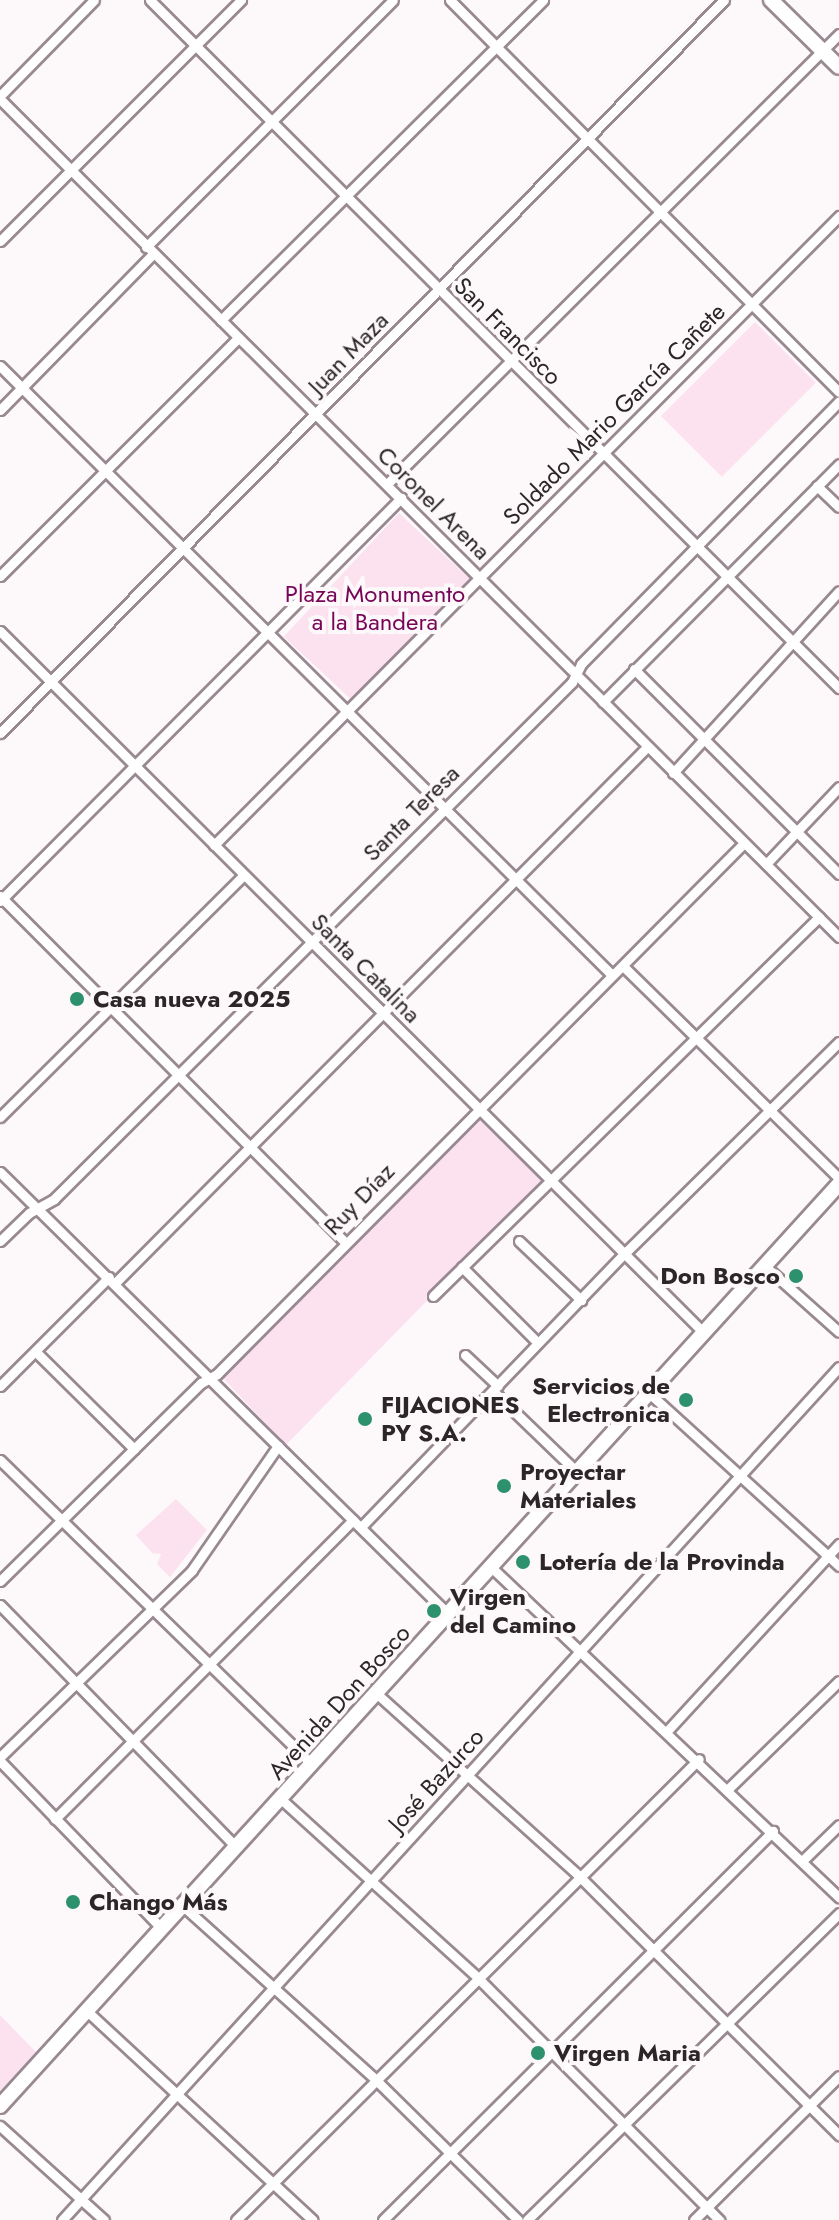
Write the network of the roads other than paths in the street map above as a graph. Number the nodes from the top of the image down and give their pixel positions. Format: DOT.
graph roads {
  1 [pos="94,0"];
  2 [pos="150,0"];
  3 [pos="241,0"];
  4 [pos="393,0"];
  5 [pos="450,0"];
  6 [pos="543,0"];
  7 [pos="724,0"];
  8 [pos="771,0"];
  9 [pos="839,34"];
  10 [pos="196,46"];
  11 [pos="496,47"];
  12 [pos="822,52"];
  13 [pos="839,67"];
  14 [pos="0,97"];
  15 [pos="271,121"];
  16 [pos="587,140"];
  17 [pos="71,170"];
  18 [pos="347,197"];
  19 [pos="662,211"];
  20 [pos="839,216"];
  21 [pos="0,241"];
  22 [pos="150,250"];
  23 [pos="438,288"];
  24 [pos="752,304"];
  25 [pos="221,320"];
  26 [pos="238,338"];
  27 [pos="511,362"];
  28 [pos="0,366"];
  29 [pos="23,388"];
  30 [pos="839,392"];
  31 [pos="839,401"];
  32 [pos="0,410"];
  33 [pos="317,414"];
  34 [pos="602,454"];
  35 [pos="839,464"];
  36 [pos="108,470"];
  37 [pos="387,484"];
  38 [pos="817,486"];
  39 [pos="401,498"];
  40 [pos="839,507"];
  41 [pos="696,546"];
  42 [pos="184,549"];
  43 [pos="0,576"];
  44 [pos="480,578"];
  45 [pos="727,578"];
  46 [pos="839,591"];
  47 [pos="0,631"];
  48 [pos="268,634"];
  49 [pos="792,642"];
  50 [pos="634,669"];
  51 [pos="576,675"];
  52 [pos="51,682"];
  53 [pos="839,688"];
  54 [pos="603,702"];
  55 [pos="347,712"];
  56 [pos="0,733"];
  57 [pos="704,738"];
  58 [pos="647,747"];
  59 [pos="134,765"];
  60 [pos="673,773"];
  61 [pos="839,787"];
  62 [pos="444,808"];
  63 [pos="798,831"];
  64 [pos="744,843"];
  65 [pos="214,845"];
  66 [pos="766,864"];
  67 [pos="839,874"];
  68 [pos="243,876"];
  69 [pos="518,880"];
  70 [pos="1,898"];
  71 [pos="819,917"];
  72 [pos="839,937"];
  73 [pos="311,941"];
  74 [pos="623,966"];
  75 [pos="612,975"];
  76 [pos="110,1005"];
  77 [pos="383,1014"];
  78 [pos="695,1038"];
  79 [pos="839,1042"];
  80 [pos="179,1074"];
  81 [pos="477,1108"];
  82 [pos="769,1109"];
  83 [pos="0,1117"];
  84 [pos="252,1148"];
  85 [pos="0,1172"];
  86 [pos="552,1179"];
  87 [pos="839,1181"];
  88 [pos="37,1208"];
  89 [pos="0,1241"];
  90 [pos="519,1241"];
  91 [pos="345,1242"];
  92 [pos="626,1252"];
  93 [pos="765,1266"];
  94 [pos="462,1267"];
  95 [pos="112,1280"];
  96 [pos="433,1296"];
  97 [pos="581,1300"];
  98 [pos="839,1332"];
  99 [pos="704,1333"];
  100 [pos="538,1343"];
  101 [pos="36,1352"];
  102 [pos="465,1355"];
  103 [pos="839,1367"];
  104 [pos="210,1377"];
  105 [pos="0,1386"];
  106 [pos="496,1389"];
  107 [pos="649,1393"];
  108 [pos="278,1446"];
  109 [pos="134,1449"];
  110 [pos="0,1460"];
  111 [pos="577,1472"];
  112 [pos="741,1478"];
  113 [pos="61,1519"];
  114 [pos="353,1520"];
  115 [pos="361,1527"];
  116 [pos="839,1544"];
  117 [pos="828,1556"];
  118 [pos="839,1566"];
  119 [pos="491,1567"];
  120 [pos="0,1581"];
  121 [pos="0,1605"];
  122 [pos="152,1609"];
  123 [pos="448,1614"];
  124 [pos="583,1650"];
  125 [pos="208,1666"];
  126 [pos="75,1681"];
  127 [pos="839,1681"];
  128 [pos="376,1693"];
  129 [pos="668,1730"];
  130 [pos="132,1740"];
  131 [pos="0,1759"];
  132 [pos="699,1759"];
  133 [pos="311,1764"];
  134 [pos="466,1776"];
  135 [pos="729,1788"];
  136 [pos="282,1800"];
  137 [pos="55,1819"];
  138 [pos="839,1825"];
  139 [pos="773,1831"];
  140 [pos="237,1848"];
  141 [pos="803,1860"];
  142 [pos="580,1877"];
  143 [pos="372,1882"];
  144 [pos="839,1897"];
  145 [pos="183,1906"];
  146 [pos="839,1913"];
  147 [pos="162,1929"];
  148 [pos="655,1949"];
  149 [pos="478,1978"];
  150 [pos="275,1988"];
  151 [pos="88,2012"];
  152 [pos="726,2024"];
  153 [pos="549,2051"];
  154 [pos="839,2076"];
  155 [pos="376,2080"];
  156 [pos="178,2093"];
  157 [pos="810,2105"];
  158 [pos="0,2106"];
  159 [pos="622,2124"];
  160 [pos="0,2126"];
  161 [pos="839,2135"];
  162 [pos="449,2152"];
  163 [pos="274,2182"];
  164 [pos="81,2199"];
  165 [pos="706,2207"];
  166 [pos="62,2220"];
  167 [pos="104,2220"];
  168 [pos="236,2220"];
  169 [pos="313,2220"];
  170 [pos="383,2220"];
  171 [pos="518,2220"];
  172 [pos="527,2220"];
  173 [pos="694,2220"];
  174 [pos="719,2220"];
  1 -- 14 [label="street"];
  2 -- 10 [label="street, San Francisco"];
  3 -- 10 [label="street"];
  4 -- 15 [label="street"];
  5 -- 11 [label="street"];
  6 -- 11 [label="street"];
  7 -- 16 [label="street, Juan Maza"];
  8 -- 12 [label="main road"];
  9 -- 12 [label="street"];
  10 -- 15 [label="street, San Francisco"];
  10 -- 17 [label="street"];
  11 -- 16 [label="street"];
  11 -- 18 [label="street"];
  12 -- 13 [label="main road"];
  12 -- 19 [label="street"];
  14 -- 17 [label="street, Coronel Arena"];
  15 -- 18 [label="street, San Francisco"];
  15 -- 22 [label="street"];
  16 -- 19 [label="street"];
  16 -- 23 [label="street, Juan Maza"];
  17 -- 21 [label="street"];
  17 -- 22 [label="street, Coronel Arena"];
  18 -- 23 [label="street, San Francisco"];
  18 -- 25 [label="street"];
  19 -- 24 [label="street"];
  19 -- 27 [label="street"];
  20 -- 24 [label="street, Soldado Mario García Cañete"];
  22 -- 25 [label="street, Coronel Arena"];
  22 -- 29 [label="street"];
  23 -- 27 [label="street, San Francisco"];
  23 -- 33 [label="street, Juan Maza"];
  24 -- 30 [label="street"];
  24 -- 34 [label="street, Soldado Mario García Cañete"];
  25 -- 26 [label="street, Coronel Arena"];
  26 -- 33 [label="street, Coronel Arena"];
  26 -- 36 [label="street"];
  27 -- 34 [label="street, San Francisco"];
  27 -- 37 [label="street"];
  28 -- 29 [label="street"];
  29 -- 32 [label="street"];
  29 -- 36 [label="street"];
  31 -- 41 [label="street, Santa Teresa"];
  33 -- 37 [label="street, Coronel Arena"];
  33 -- 42 [label="street, Juan Maza"];
  34 -- 41 [label="street, San Francisco"];
  34 -- 44 [label="street, Soldado Mario García Cañete"];
  35 -- 38 [label="street"];
  36 -- 42 [label="street"];
  36 -- 43 [label="street"];
  37 -- 39 [label="street, Coronel Arena"];
  38 -- 40 [label="street"];
  38 -- 45 [label="street"];
  39 -- 44 [label="street, Coronel Arena"];
  39 -- 48 [label="street"];
  41 -- 45 [label="street, San Francisco"];
  41 -- 51 [label="street, Santa Teresa"];
  42 -- 48 [label="street"];
  42 -- 52 [label="street, Juan Maza"];
  44 -- 51 [label="street, Coronel Arena"];
  44 -- 55 [label="street, Soldado Mario García Cañete"];
  45 -- 49 [label="street, San Francisco"];
  45 -- 50 [label="street"];
  46 -- 49 [label="street"];
  47 -- 52 [label="street, Santa Catalina"];
  48 -- 55 [label="street"];
  48 -- 59 [label="street"];
  49 -- 53 [label="street, San Francisco"];
  49 -- 57 [label="street"];
  50 -- 54 [label="street"];
  50 -- 57 [label="street"];
  51 -- 54 [label="street, Coronel Arena"];
  51 -- 62 [label="street, Santa Teresa"];
  52 -- 56 [label="street, Juan Maza"];
  52 -- 59 [label="street, Santa Catalina"];
  54 -- 58 [label="street, Coronel Arena"];
  55 -- 62 [label="street"];
  55 -- 65 [label="street, Soldado Mario García Cañete"];
  57 -- 60 [label="street"];
  57 -- 63 [label="street"];
  58 -- 60 [label="street, Coronel Arena"];
  58 -- 69 [label="street"];
  59 -- 65 [label="street, Santa Catalina"];
  59 -- 70 [label="street"];
  60 -- 64 [label="street, Coronel Arena"];
  61 -- 63 [label="street"];
  62 -- 69 [label="street"];
  62 -- 73 [label="street, Santa Teresa"];
  63 -- 66 [label="street"];
  63 -- 67 [label="street"];
  64 -- 66 [label="street, Coronel Arena"];
  64 -- 74 [label="street, Ruy Díaz"];
  65 -- 68 [label="street, Santa Catalina"];
  66 -- 71 [label="street, Coronel Arena"];
  68 -- 73 [label="street, Santa Catalina"];
  68 -- 76 [label="street"];
  69 -- 75 [label="street"];
  69 -- 77 [label="street"];
  70 -- 76 [label="street"];
  71 -- 72 [label="street, Coronel Arena"];
  71 -- 78 [label="street"];
  73 -- 77 [label="street, Santa Catalina"];
  73 -- 80 [label="street, Santa Teresa"];
  74 -- 75 [label="street, Ruy Díaz"];
  74 -- 78 [label="street"];
  75 -- 81 [label="street, Ruy Díaz"];
  76 -- 80 [label="street"];
  76 -- 83 [label="street"];
  77 -- 81 [label="street, Santa Catalina"];
  77 -- 84 [label="street"];
  78 -- 82 [label="street"];
  78 -- 86 [label="street"];
  79 -- 82 [label="street"];
  80 -- 84 [label="street"];
  80 -- 88 [label="street, Santa Teresa"];
  81 -- 86 [label="street, Santa Catalina"];
  81 -- 91 [label="street, Ruy Díaz"];
  82 -- 87 [label="street"];
  82 -- 92 [label="street"];
  84 -- 91 [label="street"];
  84 -- 95 [label="street"];
  85 -- 88 [label="street"];
  86 -- 92 [label="street, Santa Catalina"];
  86 -- 94 [label="street"];
  87 -- 93 [label="main road, Avenida Don Bosco"];
  88 -- 89 [label="street, Santa Teresa"];
  88 -- 95 [label="street"];
  90 -- 97 [label="street"];
  91 -- 104 [label="street, Ruy Díaz"];
  92 -- 97 [label="street"];
  92 -- 99 [label="street, Santa Catalina"];
  93 -- 98 [label="street"];
  93 -- 99 [label="main road, Avenida Don Bosco"];
  94 -- 96 [label="street"];
  94 -- 100 [label="street"];
  95 -- 101 [label="street"];
  95 -- 104 [label="street"];
  97 -- 100 [label="street"];
  99 -- 107 [label="main road, Avenida Don Bosco"];
  100 -- 106 [label="street"];
  101 -- 105 [label="street"];
  101 -- 109 [label="street"];
  102 -- 106 [label="street"];
  103 -- 112 [label="street, José Bazurco"];
  104 -- 108 [label="street"];
  104 -- 109 [label="street, Ruy Díaz"];
  106 -- 111 [label="street"];
  106 -- 115 [label="street"];
  107 -- 111 [label="main road, Avenida Don Bosco"];
  107 -- 112 [label="street"];
  108 -- 114 [label="street"];
  108 -- 122 [label="street"];
  109 -- 113 [label="street, Ruy Díaz"];
  110 -- 113 [label="street"];
  111 -- 119 [label="main road, Avenida Don Bosco"];
  112 -- 117 [label="street"];
  112 -- 124 [label="street, José Bazurco"];
  113 -- 120 [label="street, Ruy Díaz"];
  113 -- 122 [label="street"];
  114 -- 115 [label="street"];
  114 -- 125 [label="street"];
  115 -- 123 [label="street"];
  116 -- 117 [label="street"];
  117 -- 118 [label="street"];
  117 -- 129 [label="street"];
  119 -- 123 [label="main road, Avenida Don Bosco"];
  119 -- 124 [label="street"];
  121 -- 126 [label="street"];
  122 -- 125 [label="street"];
  122 -- 126 [label="street"];
  123 -- 128 [label="main road, Avenida Don Bosco"];
  124 -- 129 [label="street"];
  124 -- 134 [label="street, José Bazurco"];
  125 -- 130 [label="street"];
  125 -- 133 [label="street"];
  126 -- 130 [label="street"];
  126 -- 131 [label="street"];
  127 -- 135 [label="street"];
  128 -- 133 [label="main road, Avenida Don Bosco"];
  128 -- 134 [label="street"];
  129 -- 132 [label="street"];
  130 -- 137 [label="street"];
  130 -- 140 [label="street"];
  131 -- 137 [label="street"];
  132 -- 135 [label="street"];
  132 -- 142 [label="street"];
  133 -- 136 [label="main road, Avenida Don Bosco"];
  134 -- 142 [label="street"];
  134 -- 143 [label="street, José Bazurco"];
  135 -- 139 [label="street"];
  136 -- 140 [label="main road, Avenida Don Bosco"];
  136 -- 143 [label="street"];
  137 -- 147 [label="street"];
  138 -- 141 [label="street"];
  139 -- 141 [label="street"];
  139 -- 148 [label="street"];
  140 -- 145 [label="main road, Avenida Don Bosco"];
  141 -- 144 [label="street"];
  142 -- 148 [label="street"];
  142 -- 149 [label="street"];
  143 -- 149 [label="street"];
  143 -- 150 [label="street, José Bazurco"];
  145 -- 147 [label="main road, Avenida Don Bosco"];
  145 -- 150 [label="street"];
  146 -- 152 [label="street"];
  147 -- 151 [label="main road, Avenida Don Bosco"];
  148 -- 152 [label="street"];
  148 -- 153 [label="street"];
  149 -- 153 [label="street"];
  149 -- 155 [label="street"];
  150 -- 155 [label="street"];
  150 -- 156 [label="street, José Bazurco"];
  151 -- 156 [label="street"];
  151 -- 158 [label="main road, Avenida Don Bosco"];
  152 -- 157 [label="street"];
  152 -- 159 [label="street"];
  153 -- 159 [label="street"];
  153 -- 162 [label="street"];
  154 -- 157 [label="street"];
  155 -- 162 [label="street"];
  155 -- 163 [label="street"];
  156 -- 163 [label="street"];
  156 -- 164 [label="street, José Bazurco"];
  157 -- 161 [label="street"];
  157 -- 165 [label="street"];
  159 -- 165 [label="street"];
  159 -- 172 [label="street"];
  160 -- 164 [label="street"];
  162 -- 170 [label="street"];
  162 -- 171 [label="street"];
  163 -- 168 [label="street"];
  163 -- 169 [label="street"];
  164 -- 166 [label="street, José Bazurco"];
  164 -- 167 [label="street"];
  165 -- 173 [label="street"];
  165 -- 174 [label="street"];
}
